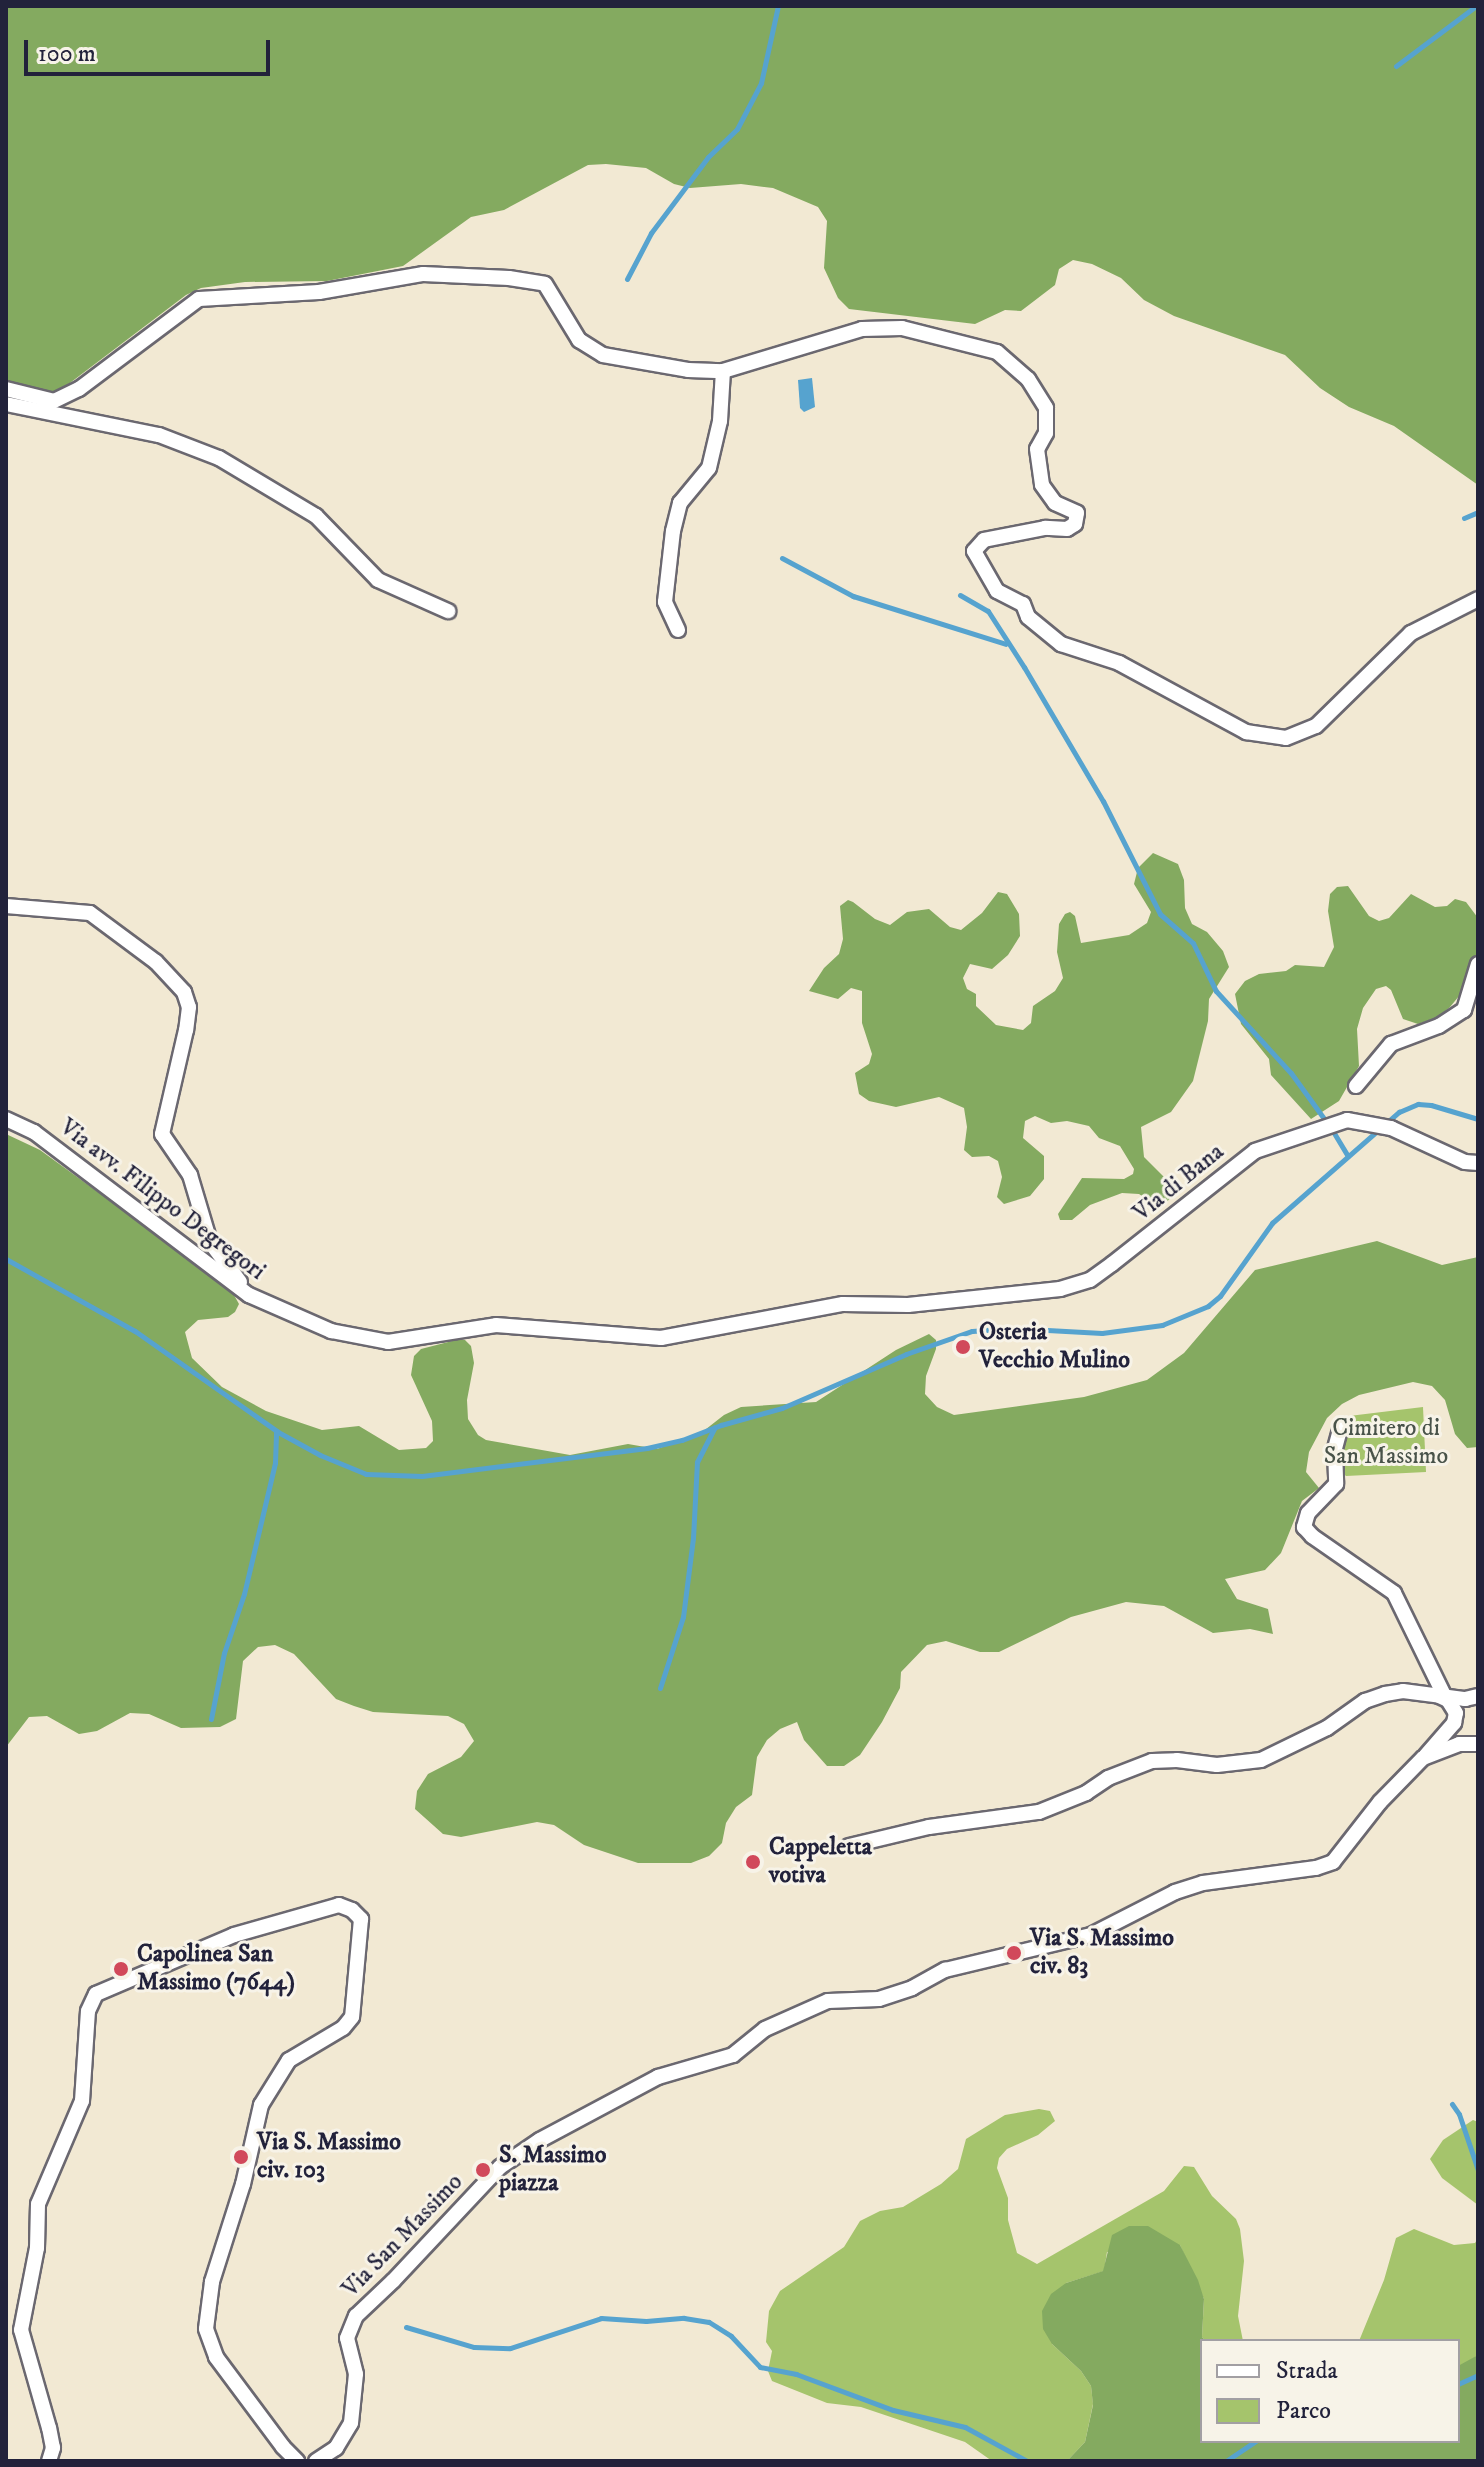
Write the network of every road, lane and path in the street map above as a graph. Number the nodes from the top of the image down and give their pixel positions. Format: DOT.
graph roads {
  1 [pos="723,371"];
  2 [pos="6,389"];
  3 [pos="6,404"];
  4 [pos="1478,599"];
  5 [pos="448,611"];
  6 [pos="678,630"];
  7 [pos="6,906"];
  8 [pos="1478,964"];
  9 [pos="1356,1086"];
  10 [pos="6,1119"];
  11 [pos="1478,1163"];
  12 [pos="249,1295"];
  13 [pos="908,1305"];
  14 [pos="1341,1426"];
  15 [pos="1440,1695"];
  16 [pos="1478,1696"];
  17 [pos="1478,1744"];
  18 [pos="1423,1758"];
  19 [pos="849,1846"];
  20 [pos="49,2461"];
  21 [pos="297,2461"];
  22 [pos="316,2461"];
  1 -- 2 [label="street"];
  1 -- 4 [label="street"];
  1 -- 6 [label="street"];
  3 -- 5 [label="street"];
  7 -- 12 [label="street"];
  8 -- 9 [label="street"];
  10 -- 12 [label="street, Via avv. Filippo Degregori"];
  11 -- 13 [label="street, Via di Bana"];
  12 -- 13 [label="street, Via avv. Filippo Degregori"];
  14 -- 15 [label="street"];
  15 -- 16 [label="street"];
  15 -- 18 [label="street"];
  15 -- 19 [label="street"];
  17 -- 18 [label="street, Via San Massimo"];
  18 -- 22 [label="street, Via San Massimo"];
  20 -- 21 [label="street"];
}
